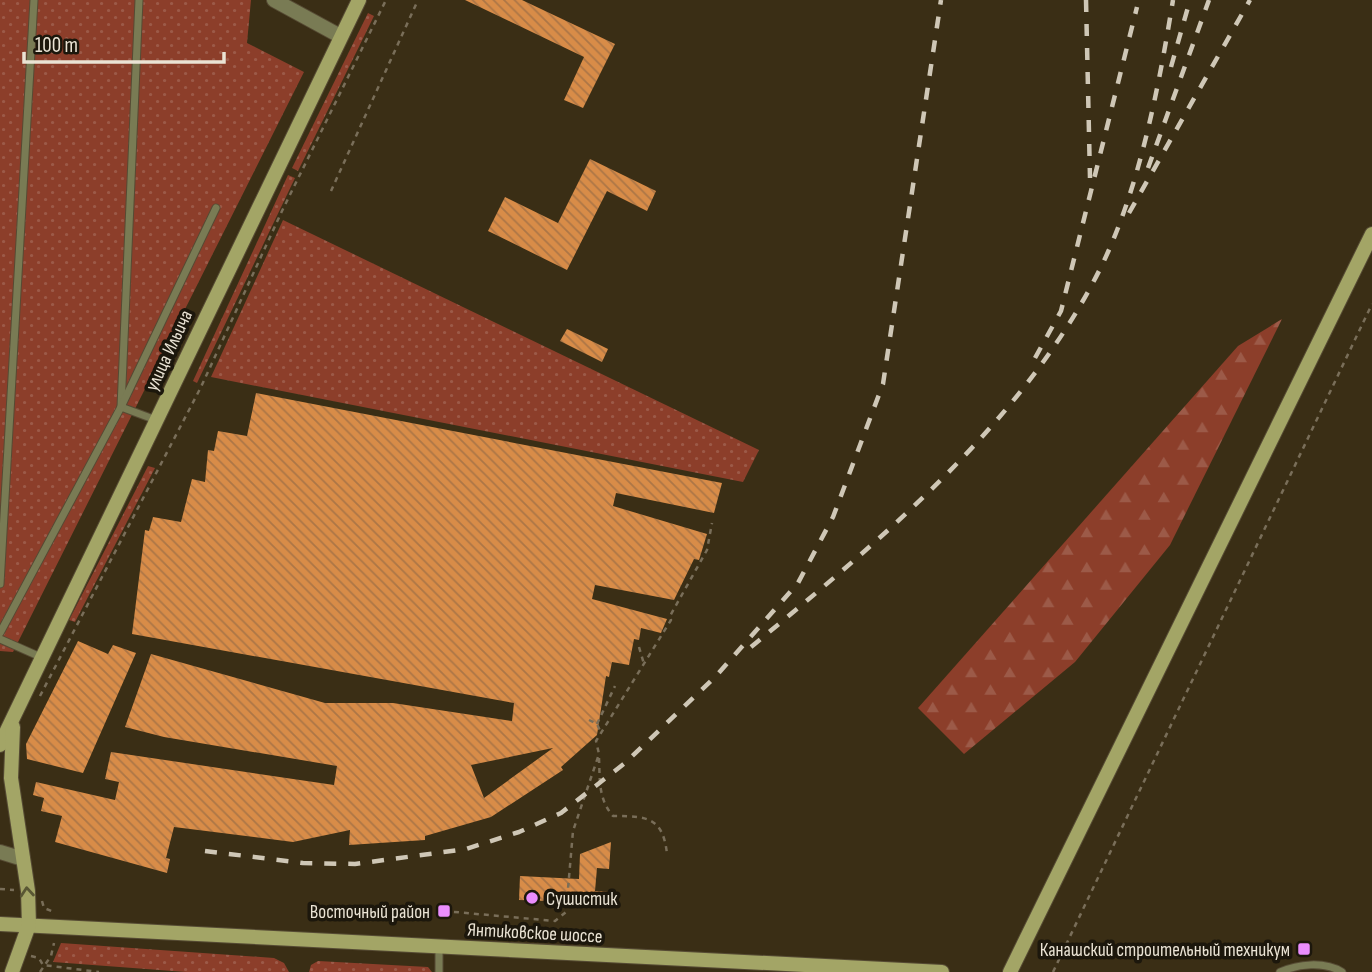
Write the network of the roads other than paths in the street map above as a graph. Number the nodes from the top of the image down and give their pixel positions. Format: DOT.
graph roads {
  1 [pos="34,0"];
  2 [pos="139,0"];
  3 [pos="274,0"];
  4 [pos="359,0"];
  5 [pos="340,36"];
  6 [pos="216,208"];
  7 [pos="1372,233"];
  8 [pos="121,407"];
  9 [pos="156,420"];
  10 [pos="0,584"];
  11 [pos="0,633"];
  12 [pos="0,639"];
  13 [pos="43,658"];
  14 [pos="14,718"];
  15 [pos="0,745"];
  16 [pos="6,776"];
  17 [pos="0,852"];
  18 [pos="23,859"];
  19 [pos="0,924"];
  20 [pos="29,925"];
  21 [pos="439,946"];
  22 [pos="0,970"];
  23 [pos="11,972"];
  24 [pos="439,972"];
  25 [pos="942,972"];
  26 [pos="1010,972"];
  27 [pos="1280,972"];
  28 [pos="1342,972"];
  1 -- 10 [label="lane"];
  2 -- 8 [label="lane"];
  3 -- 5 [label="street"];
  4 -- 5 [label="street, улица Ильича"];
  5 -- 9 [label="street, улица Ильича"];
  6 -- 8 [label="lane"];
  7 -- 26 [label="street"];
  8 -- 9 [label="lane"];
  8 -- 11 [label="lane"];
  9 -- 13 [label="street, улица Ильича"];
  12 -- 13 [label="lane"];
  13 -- 14 [label="street, улица Ильича"];
  14 -- 15 [label="street, улица Ильича"];
  14 -- 16 [label="street, улица Ильича"];
  16 -- 18 [label="street, улица Ильича"];
  17 -- 18 [label="street"];
  20 -- 18 [label="street, улица Ильича, one-way"];
  19 -- 20 [label="street, Янтиковское шоссе"];
  20 -- 21 [label="street, Янтиковское шоссе"];
  20 -- 23 [label="street"];
  21 -- 24 [label="lane"];
  21 -- 25 [label="street, Янтиковское шоссе"];
  22 -- 23 [label="lane"];
  27 -- 28 [label="lane"];
}
